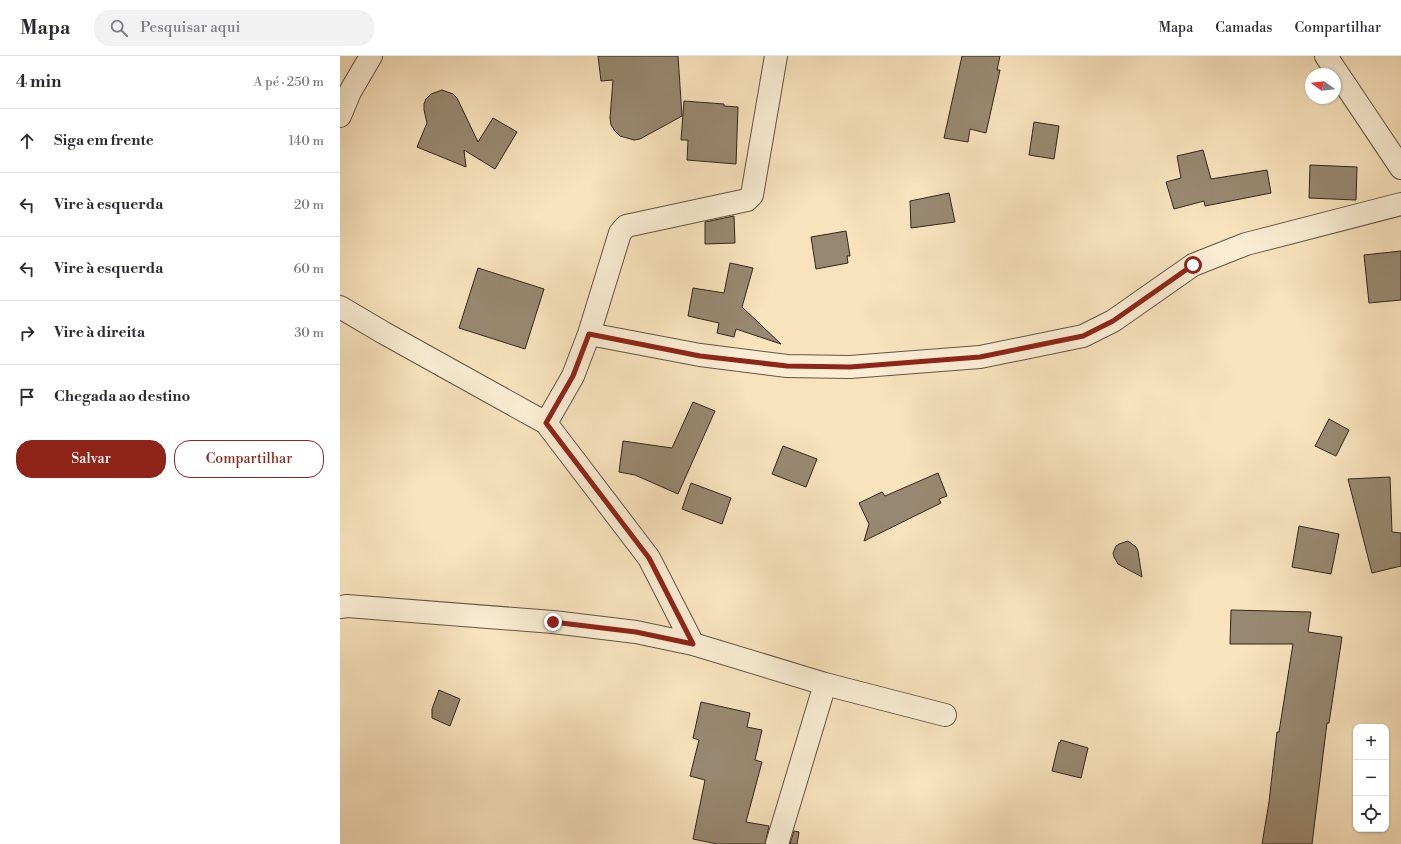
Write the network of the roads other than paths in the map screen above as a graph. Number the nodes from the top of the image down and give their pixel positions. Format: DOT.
graph roads {
  1 [pos="371,56"];
  2 [pos="776,56"];
  3 [pos="1326,56"];
  4 [pos="340,116"];
  5 [pos="1401,168"];
  6 [pos="1401,204"];
  7 [pos="340,307"];
  8 [pos="589,334"];
  9 [pos="546,423"];
  10 [pos="340,607"];
  11 [pos="693,644"];
  12 [pos="825,684"];
  13 [pos="945,715"];
  14 [pos="777,844"];
  1 -- 4 [label="street"];
  2 -- 8 [label="street"];
  3 -- 5 [label="street"];
  6 -- 8 [label="street"];
  7 -- 9 [label="street"];
  8 -- 9 [label="street"];
  9 -- 11 [label="street"];
  10 -- 11 [label="street"];
  11 -- 12 [label="street"];
  12 -- 13 [label="street"];
  12 -- 14 [label="street"];
}
